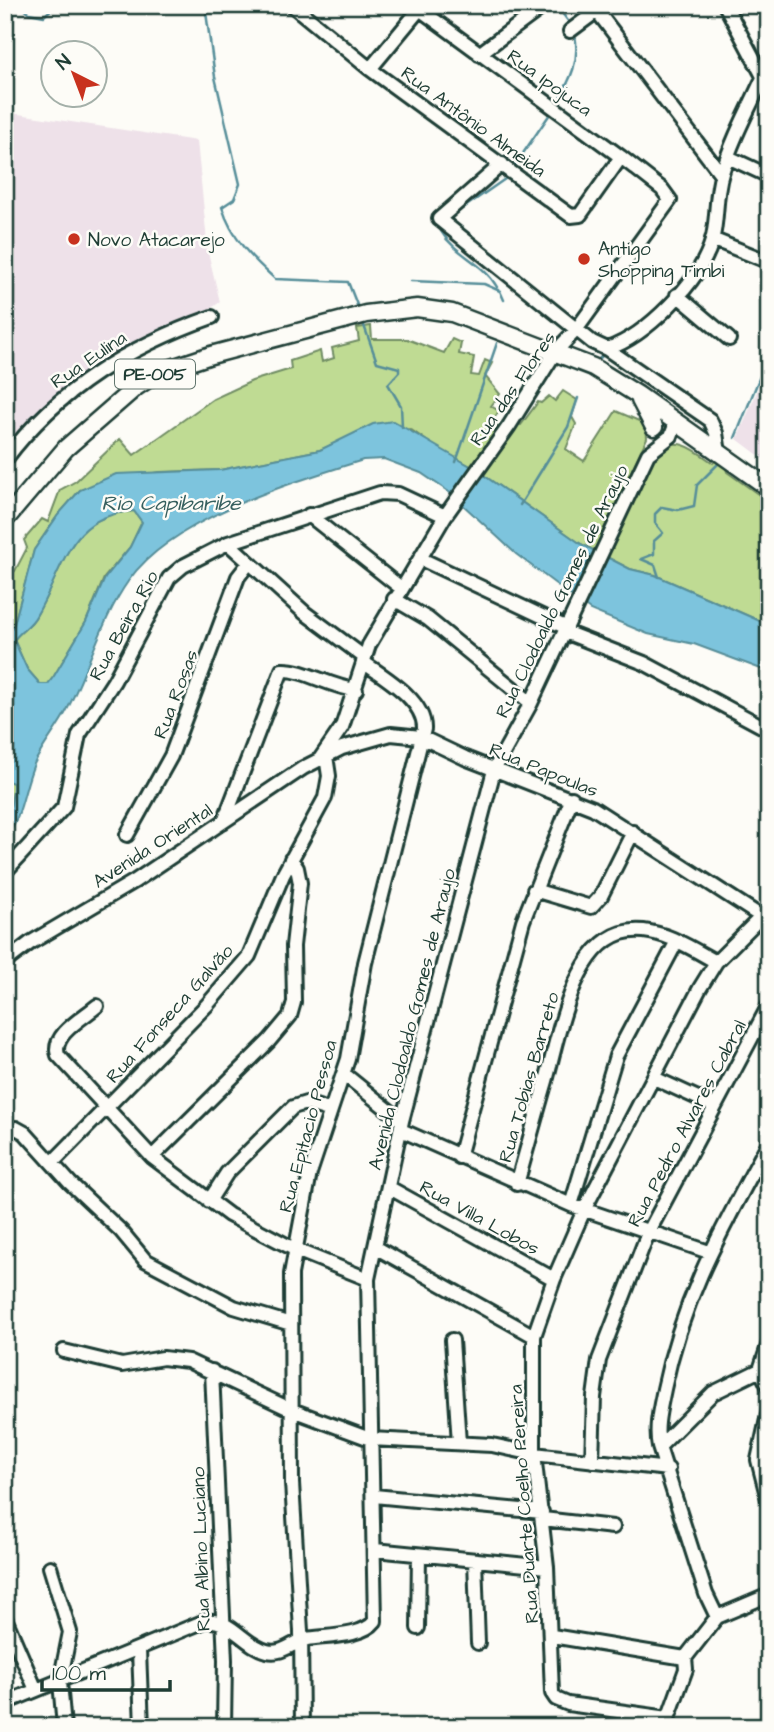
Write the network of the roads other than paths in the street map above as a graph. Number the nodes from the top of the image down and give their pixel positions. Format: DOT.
graph roads {
  1 [pos="292,5"];
  2 [pos="545,5"];
  3 [pos="725,5"];
  4 [pos="418,6"];
  5 [pos="601,8"];
  6 [pos="573,29"];
  7 [pos="479,54"];
  8 [pos="769,65"];
  9 [pos="370,69"];
  10 [pos="766,80"];
  11 [pos="728,157"];
  12 [pos="621,158"];
  13 [pos="502,164"];
  14 [pos="721,174"];
  15 [pos="769,176"];
  16 [pos="662,189"];
  17 [pos="712,239"];
  18 [pos="769,262"];
  19 [pos="677,295"];
  20 [pos="212,317"];
  21 [pos="576,330"];
  22 [pos="729,339"];
  23 [pos="607,349"];
  24 [pos="556,351"];
  25 [pos="666,425"];
  26 [pos="719,453"];
  27 [pos="645,459"];
  28 [pos="5,460"];
  29 [pos="769,488"];
  30 [pos="448,511"];
  31 [pos="309,515"];
  32 [pos="5,520"];
  33 [pos="228,543"];
  34 [pos="421,559"];
  35 [pos="248,564"];
  36 [pos="398,594"];
  37 [pos="568,626"];
  38 [pos="364,659"];
  39 [pos="356,690"];
  40 [pos="531,703"];
  41 [pos="342,727"];
  42 [pos="769,730"];
  43 [pos="421,737"];
  44 [pos="357,742"];
  45 [pos="323,757"];
  46 [pos="494,770"];
  47 [pos="572,798"];
  48 [pos="224,821"];
  49 [pos="633,832"];
  50 [pos="127,835"];
  51 [pos="290,859"];
  52 [pos="5,872"];
  53 [pos="534,890"];
  54 [pos="765,919"];
  55 [pos="677,941"];
  56 [pos="5,962"];
  57 [pos="716,962"];
  58 [pos="769,1005"];
  59 [pos="97,1006"];
  60 [pos="344,1074"];
  61 [pos="654,1077"];
  62 [pos="715,1106"];
  63 [pos="108,1109"];
  64 [pos="328,1110"];
  65 [pos="402,1126"];
  66 [pos="6,1127"];
  67 [pos="769,1142"];
  68 [pos="152,1157"];
  69 [pos="459,1157"];
  70 [pos="53,1162"];
  71 [pos="517,1184"];
  72 [pos="388,1187"];
  73 [pos="209,1200"];
  74 [pos="571,1205"];
  75 [pos="584,1210"];
  76 [pos="648,1233"];
  77 [pos="375,1247"];
  78 [pos="296,1250"];
  79 [pos="709,1252"];
  80 [pos="368,1279"];
  81 [pos="554,1279"];
  82 [pos="291,1325"];
  83 [pos="534,1336"];
  84 [pos="452,1340"];
  85 [pos="769,1343"];
  86 [pos="64,1351"];
  87 [pos="212,1371"];
  88 [pos="763,1373"];
  89 [pos="769,1387"];
  90 [pos="292,1410"];
  91 [pos="769,1410"];
  92 [pos="370,1439"];
  93 [pos="459,1443"];
  94 [pos="659,1447"];
  95 [pos="534,1454"];
  96 [pos="592,1461"];
  97 [pos="668,1469"];
  98 [pos="374,1496"];
  99 [pos="768,1499"];
  100 [pos="542,1516"];
  101 [pos="613,1527"];
  102 [pos="375,1550"];
  103 [pos="419,1555"];
  104 [pos="475,1560"];
  105 [pos="50,1567"];
  106 [pos="547,1567"];
  107 [pos="769,1595"];
  108 [pos="5,1618"];
  109 [pos="717,1618"];
  110 [pos="221,1622"];
  111 [pos="418,1628"];
  112 [pos="552,1636"];
  113 [pos="303,1640"];
  114 [pos="478,1643"];
  115 [pos="139,1650"];
  116 [pos="685,1658"];
  117 [pos="60,1682"];
  118 [pos="36,1690"];
  119 [pos="5,1703"];
  120 [pos="667,1722"];
  121 [pos="64,1727"];
  122 [pos="142,1727"];
  123 [pos="224,1727"];
  124 [pos="302,1727"];
  1 -- 9 [label="street, Rua Antônio Almeida"];
  2 -- 7 [label="street"];
  3 -- 10 [label="street"];
  4 -- 7 [label="street, Rua Ipojuca"];
  4 -- 9 [label="street"];
  5 -- 6 [label="street"];
  5 -- 14 [label="street"];
  7 -- 12 [label="street, Rua Ipojuca"];
  8 -- 10 [label="street"];
  9 -- 13 [label="street, Rua Antônio Almeida"];
  10 -- 11 [label="street"];
  11 -- 14 [label="street"];
  11 -- 15 [label="street"];
  12 -- 13 [label="street, Rua Antônio Almeida"];
  12 -- 16 [label="street, Rua Ipojuca"];
  13 -- 21 [label="street"];
  14 -- 17 [label="street"];
  16 -- 21 [label="street, Rua das Flores"];
  17 -- 18 [label="street"];
  17 -- 19 [label="street"];
  19 -- 22 [label="street"];
  19 -- 23 [label="street"];
  20 -- 28 [label="street, Rua Eulina"];
  21 -- 23 [label="street"];
  21 -- 24 [label="street, Rua das Flores"];
  23 -- 26 [label="street"];
  24 -- 25 [label="main road, PE-005"];
  24 -- 30 [label="street, Rua das Flores"];
  24 -- 32 [label="main road, PE-005"];
  25 -- 26 [label="main road"];
  25 -- 27 [label="street"];
  25 -- 27 [label="street, Rua Clodoaldo Gomes de Araujo"];
  26 -- 29 [label="main road"];
  27 -- 37 [label="street, Rua Clodoaldo Gomes de Araujo"];
  30 -- 31 [label="street, Rua Beira Rio"];
  30 -- 34 [label="street, Avenida Oriental"];
  31 -- 33 [label="street, Rua Beira Rio"];
  31 -- 36 [label="street"];
  33 -- 35 [label="street"];
  33 -- 52 [label="street, Rua Beira Rio"];
  34 -- 36 [label="street, Avenida Oriental"];
  34 -- 37 [label="street"];
  35 -- 38 [label="street"];
  35 -- 50 [label="street, Rua Rosas"];
  36 -- 38 [label="street, Avenida Oriental"];
  36 -- 40 [label="street"];
  37 -- 40 [label="street, Rua Clodoaldo Gomes de Araujo"];
  37 -- 42 [label="street"];
  38 -- 39 [label="street, Avenida Oriental"];
  38 -- 43 [label="street"];
  39 -- 41 [label="street, Avenida Oriental"];
  39 -- 48 [label="street"];
  40 -- 46 [label="street, Rua Clodoaldo Gomes de Araujo"];
  41 -- 44 [label="street"];
  41 -- 45 [label="street, Avenida Oriental"];
  43 -- 44 [label="street, Rua Papoulas"];
  43 -- 46 [label="street, Rua Papoulas"];
  43 -- 60 [label="street, Rua Epitacio Pessoa"];
  44 -- 45 [label="street, Rua Papoulas"];
  45 -- 48 [label="street, Avenida Oriental"];
  45 -- 51 [label="street, Rua Fonseca Galvão"];
  46 -- 47 [label="street, Rua Papoulas"];
  46 -- 65 [label="street, Avenida Clodoaldo Gomes de Araujo"];
  47 -- 49 [label="street, Rua Papoulas"];
  47 -- 53 [label="street"];
  48 -- 56 [label="street, Avenida Oriental"];
  49 -- 53 [label="street"];
  49 -- 54 [label="street, Rua Papoulas"];
  51 -- 63 [label="street, Rua Fonseca Galvão"];
  51 -- 68 [label="street"];
  53 -- 69 [label="street"];
  54 -- 57 [label="street, Rua Duarte Coelho Pereira"];
  55 -- 57 [label="street, Rua Tobias Barreto"];
  55 -- 71 [label="street, Rua Tobias Barreto"];
  55 -- 74 [label="street"];
  57 -- 61 [label="street, Rua Duarte Coelho Pereira"];
  58 -- 62 [label="street, Rua Pedro Alvares Cabral"];
  59 -- 63 [label="street"];
  60 -- 64 [label="street, Rua Epitacio Pessoa"];
  60 -- 65 [label="street"];
  61 -- 62 [label="street"];
  61 -- 75 [label="street, Rua Duarte Coelho Pereira"];
  62 -- 76 [label="street, Rua Pedro Alvares Cabral"];
  63 -- 68 [label="street"];
  63 -- 70 [label="street, Rua Fonseca Galvão"];
  64 -- 73 [label="street"];
  64 -- 78 [label="street, Rua Epitacio Pessoa"];
  65 -- 69 [label="street"];
  65 -- 72 [label="street, Avenida Clodoaldo Gomes de Araujo"];
  66 -- 70 [label="street"];
  67 -- 79 [label="street"];
  68 -- 73 [label="street"];
  69 -- 71 [label="street"];
  70 -- 82 [label="street"];
  71 -- 74 [label="street"];
  72 -- 77 [label="street, Avenida Clodoaldo Gomes de Araujo"];
  72 -- 81 [label="street, Rua Villa Lobos"];
  73 -- 78 [label="street"];
  74 -- 75 [label="street"];
  75 -- 76 [label="street"];
  75 -- 81 [label="street, Rua Duarte Coelho Pereira"];
  76 -- 79 [label="street"];
  76 -- 96 [label="street, Rua Pedro Alvares Cabral"];
  77 -- 80 [label="street, Avenida Clodoaldo Gomes de Araujo"];
  77 -- 83 [label="street"];
  78 -- 80 [label="street"];
  78 -- 82 [label="street, Rua Epitacio Pessoa"];
  79 -- 94 [label="street"];
  80 -- 92 [label="street, Avenida Clodoaldo Gomes de Araujo"];
  81 -- 83 [label="street, Rua Duarte Coelho Pereira"];
  82 -- 90 [label="street, Rua Epitacio Pessoa"];
  83 -- 95 [label="street, Rua Duarte Coelho Pereira"];
  84 -- 93 [label="street"];
  85 -- 88 [label="street"];
  86 -- 87 [label="street"];
  87 -- 90 [label="street"];
  87 -- 110 [label="street, Rua Albino Luciano"];
  88 -- 89 [label="street"];
  88 -- 94 [label="street"];
  90 -- 92 [label="street"];
  90 -- 113 [label="street, Rua Epitacio Pessoa"];
  91 -- 99 [label="street"];
  92 -- 93 [label="street"];
  92 -- 98 [label="street, Avenida Clodoaldo Gomes de Araujo"];
  93 -- 95 [label="street"];
  94 -- 97 [label="street"];
  95 -- 96 [label="street"];
  95 -- 100 [label="street, Rua Duarte Coelho Pereira"];
  96 -- 97 [label="street"];
  97 -- 109 [label="street"];
  98 -- 100 [label="street"];
  98 -- 102 [label="street, Avenida Clodoaldo Gomes de Araujo"];
  100 -- 101 [label="street"];
  100 -- 106 [label="street, Rua Duarte Coelho Pereira"];
  102 -- 103 [label="street"];
  102 -- 113 [label="street, Avenida Clodoaldo Gomes de Araujo"];
  103 -- 104 [label="street"];
  103 -- 111 [label="street"];
  104 -- 106 [label="street"];
  104 -- 114 [label="street"];
  105 -- 117 [label="street"];
  106 -- 112 [label="street, Rua Duarte Coelho Pereira"];
  107 -- 109 [label="street"];
  108 -- 118 [label="street"];
  109 -- 116 [label="street"];
  110 -- 113 [label="street"];
  110 -- 115 [label="street"];
  110 -- 123 [label="street, Rua Albino Luciano"];
  112 -- 116 [label="street"];
  112 -- 120 [label="street, Rua Duarte Coelho Pereira"];
  113 -- 124 [label="street, Rua Epitacio Pessoa"];
  115 -- 117 [label="street"];
  115 -- 122 [label="street"];
  116 -- 120 [label="street"];
  117 -- 118 [label="street"];
  117 -- 121 [label="street"];
  118 -- 119 [label="street"];
}
